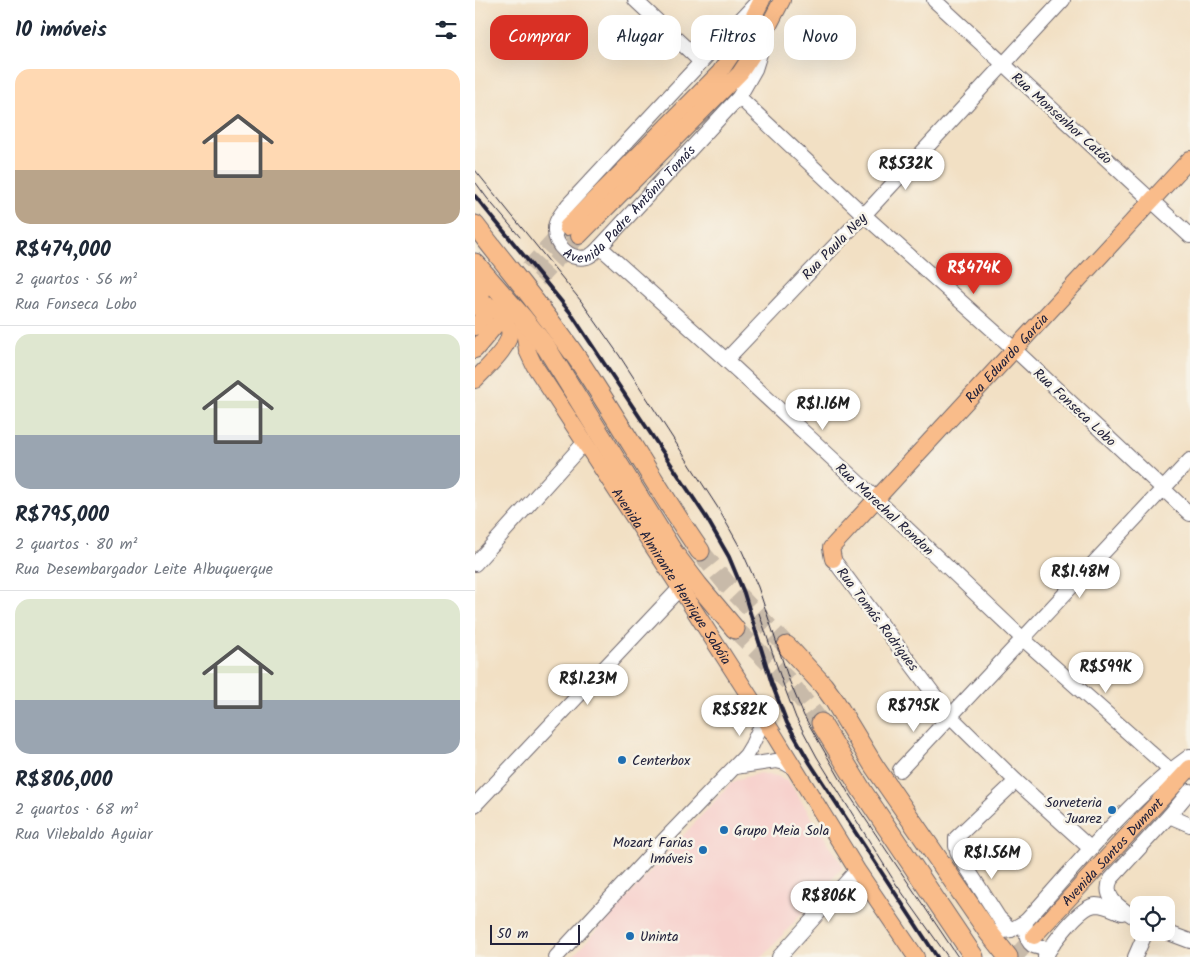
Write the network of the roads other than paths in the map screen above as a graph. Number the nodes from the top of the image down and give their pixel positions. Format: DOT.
graph roads {
  1 [pos="635,0"];
  2 [pos="761,0"];
  3 [pos="781,0"];
  4 [pos="934,0"];
  5 [pos="1063,0"];
  6 [pos="754,15"];
  7 [pos="773,15"];
  8 [pos="728,60"];
  9 [pos="749,60"];
  10 [pos="758,60"];
  11 [pos="701,62"];
  12 [pos="1003,64"];
  13 [pos="739,97"];
  14 [pos="1190,159"];
  15 [pos="1151,200"];
  16 [pos="864,215"];
  17 [pos="475,225"];
  18 [pos="1190,236"];
  19 [pos="600,247"];
  20 [pos="476,264"];
  21 [pos="483,312"];
  22 [pos="523,316"];
  23 [pos="475,327"];
  24 [pos="1014,349"];
  25 [pos="475,350"];
  26 [pos="527,350"];
  27 [pos="499,354"];
  28 [pos="726,360"];
  29 [pos="475,380"];
  30 [pos="584,443"];
  31 [pos="1190,460"];
  32 [pos="1163,489"];
  33 [pos="876,499"];
  34 [pos="1190,514"];
  35 [pos="700,551"];
  36 [pos="833,559"];
  37 [pos="475,564"];
  38 [pos="680,588"];
  39 [pos="735,630"];
  40 [pos="1023,640"];
  41 [pos="787,646"];
  42 [pos="949,716"];
  43 [pos="764,718"];
  44 [pos="821,723"];
  45 [pos="1190,756"];
  46 [pos="735,767"];
  47 [pos="1190,768"];
  48 [pos="795,769"];
  49 [pos="900,770"];
  50 [pos="1170,770"];
  51 [pos="1016,781"];
  52 [pos="1190,791"];
  53 [pos="475,805"];
  54 [pos="1169,816"];
  55 [pos="1190,825"];
  56 [pos="1091,849"];
  57 [pos="857,870"];
  58 [pos="1130,914"];
  59 [pos="1130,916"];
  60 [pos="1026,921"];
  61 [pos="1011,930"];
  62 [pos="989,933"];
  63 [pos="1175,935"];
  64 [pos="1034,936"];
  65 [pos="1142,941"];
  66 [pos="1190,941"];
  67 [pos="1048,952"];
  68 [pos="556,957"];
  69 [pos="779,957"];
  70 [pos="916,957"];
  71 [pos="974,957"];
  72 [pos="1008,957"];
  73 [pos="1135,957"];
  1 -- 11 [label="street"];
  2 -- 6 [label="main road, Avenida Padre Antônio Tomás"];
  2 -- 11 [label="street, Avenida Padre Antônio Tomás"];
  3 -- 7 [label="main road, Avenida Padre Antônio Tomás"];
  4 -- 12 [label="street, Rua Monsenhor Catão"];
  5 -- 12 [label="street, Rua Paula Ney"];
  8 -- 9 [label="main road, Avenida Padre Antônio Tomás"];
  10 -- 13 [label="street, Avenida Padre Antônio Tomás"];
  11 -- 19 [label="street, Avenida Padre Antônio Tomás"];
  12 -- 15 [label="street, Rua Monsenhor Catão"];
  12 -- 16 [label="street, Rua Paula Ney"];
  13 -- 16 [label="street, Rua Fonseca Lobo"];
  13 -- 19 [label="street, Avenida Padre Antônio Tomás"];
  14 -- 15 [label="main road, Rua Eduardo Garcia"];
  15 -- 18 [label="street, Rua Monsenhor Catão"];
  15 -- 24 [label="main road, Rua Eduardo Garcia"];
  16 -- 24 [label="street, Rua Fonseca Lobo"];
  16 -- 28 [label="street, Rua Paula Ney"];
  17 -- 35 [label="highway"];
  19 -- 28 [label="street, Rua Marechal Rondon"];
  20 -- 21 [label="highway"];
  20 -- 22 [label="highway, Avenida Almirante Henrique Sabóia"];
  21 -- 23 [label="main road"];
  21 -- 25 [label="main road"];
  21 -- 27 [label="main road"];
  22 -- 26 [label="main road, Avenida Almirante Henrique Sabóia"];
  22 -- 39 [label="highway, Avenida Almirante Henrique Sabóia"];
  24 -- 32 [label="street, Rua Fonseca Lobo"];
  24 -- 33 [label="main road, Rua Eduardo Garcia"];
  26 -- 27 [label="main road"];
  26 -- 30 [label="main road, Avenida Almirante Henrique Sabóia"];
  27 -- 29 [label="main road"];
  28 -- 33 [label="street, Rua Marechal Rondon"];
  30 -- 37 [label="street"];
  30 -- 38 [label="main road, Avenida Almirante Henrique Sabóia"];
  31 -- 32 [label="street"];
  32 -- 34 [label="street, Rua Fonseca Lobo"];
  32 -- 40 [label="street"];
  33 -- 36 [label="main road, Rua Eduardo Garcia"];
  33 -- 40 [label="street, Rua Marechal Rondon"];
  36 -- 42 [label="street, Rua Tomás Rodrigues"];
  38 -- 43 [label="main road, Avenida Almirante Henrique Sabóia"];
  38 -- 53 [label="street"];
  40 -- 42 [label="street"];
  40 -- 50 [label="street, Rua Marechal Rondon"];
  41 -- 62 [label="highway"];
  42 -- 49 [label="street"];
  42 -- 51 [label="street, Rua Tomás Rodrigues"];
  43 -- 46 [label="street"];
  43 -- 48 [label="main road, Avenida Almirante Henrique Sabóia"];
  44 -- 71 [label="highway"];
  45 -- 50 [label="street, Avenida Santos Dumont"];
  46 -- 48 [label="street"];
  46 -- 68 [label="street"];
  47 -- 64 [label="main road, Avenida Santos Dumont"];
  48 -- 57 [label="main road, Avenida Almirante Henrique Sabóia"];
  50 -- 56 [label="street, Avenida Santos Dumont"];
  51 -- 56 [label="street, Rua Tomás Rodrigues"];
  51 -- 61 [label="street"];
  52 -- 54 [label="street, Avenida Santos Dumont"];
  54 -- 55 [label="street"];
  54 -- 58 [label="street, Avenida Santos Dumont"];
  56 -- 60 [label="street, Avenida Santos Dumont"];
  57 -- 69 [label="street"];
  57 -- 70 [label="main road, Avenida Almirante Henrique Sabóia"];
  59 -- 67 [label="street, Avenida Santos Dumont"];
  60 -- 61 [label="street, Avenida Santos Dumont"];
  60 -- 67 [label="street"];
  61 -- 62 [label="street, Avenida Santos Dumont"];
  62 -- 72 [label="highway"];
  63 -- 66 [label="street"];
  65 -- 73 [label="street"];
}
